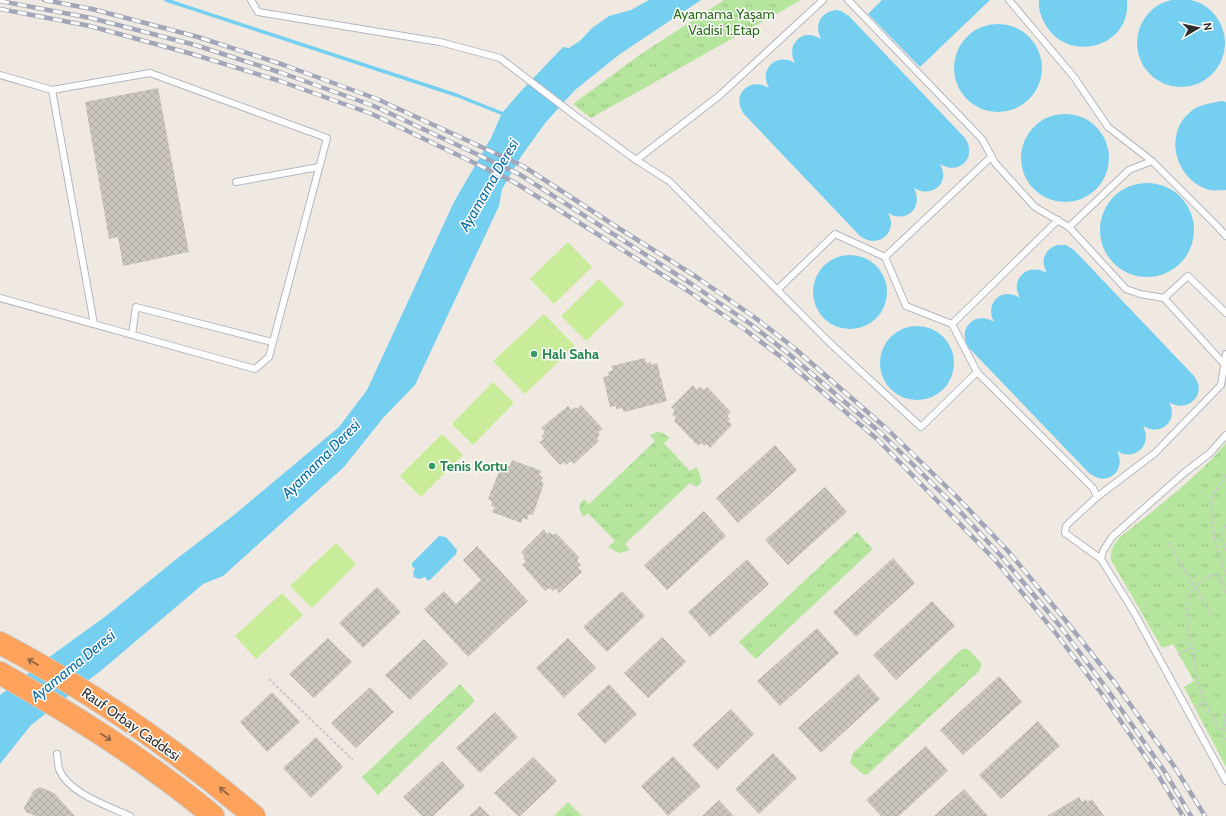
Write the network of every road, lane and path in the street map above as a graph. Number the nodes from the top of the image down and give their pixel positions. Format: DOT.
graph roads {
  1 [pos="251,0"];
  2 [pos="823,0"];
  3 [pos="848,0"];
  4 [pos="1009,0"];
  5 [pos="0,75"];
  6 [pos="52,90"];
  7 [pos="991,156"];
  8 [pos="636,160"];
  9 [pos="1152,161"];
  10 [pos="319,167"];
  11 [pos="236,182"];
  12 [pos="1058,220"];
  13 [pos="1069,226"];
  14 [pos="1226,236"];
  15 [pos="884,257"];
  16 [pos="777,290"];
  17 [pos="0,298"];
  18 [pos="1164,298"];
  19 [pos="1226,313"];
  20 [pos="94,324"];
  21 [pos="952,324"];
  22 [pos="132,335"];
  23 [pos="272,342"];
  24 [pos="1226,354"];
  25 [pos="1224,364"];
  26 [pos="977,372"];
  27 [pos="1226,435"];
  28 [pos="1226,474"];
  29 [pos="1097,497"];
  30 [pos="1226,525"];
  31 [pos="1168,543"];
  32 [pos="1226,553"];
  33 [pos="1101,559"];
  34 [pos="1226,576"];
  35 [pos="1196,588"];
  36 [pos="1226,593"];
  37 [pos="1212,615"];
  38 [pos="6,646"];
  39 [pos="1192,648"];
  40 [pos="1178,655"];
  41 [pos="3,675"];
  42 [pos="269,679"];
  43 [pos="1204,702"];
  44 [pos="1193,708"];
  45 [pos="1225,714"];
  46 [pos="1225,730"];
  47 [pos="1226,740"];
  48 [pos="58,754"];
  49 [pos="354,760"];
  50 [pos="1226,780"];
  51 [pos="130,816"];
  52 [pos="213,816"];
  53 [pos="254,816"];
  1 -- 8 [label="lane"];
  2 -- 8 [label="lane"];
  3 -- 7 [label="lane"];
  4 -- 9 [label="lane"];
  5 -- 6 [label="lane"];
  6 -- 10 [label="lane"];
  6 -- 20 [label="lane"];
  7 -- 12 [label="lane"];
  7 -- 15 [label="lane"];
  8 -- 16 [label="lane"];
  9 -- 13 [label="lane"];
  9 -- 14 [label="lane"];
  10 -- 11 [label="lane"];
  10 -- 23 [label="lane"];
  12 -- 13 [label="lane"];
  12 -- 21 [label="lane"];
  13 -- 18 [label="lane"];
  15 -- 16 [label="lane"];
  15 -- 21 [label="lane"];
  16 -- 26 [label="lane"];
  17 -- 20 [label="lane"];
  18 -- 19 [label="lane"];
  18 -- 25 [label="lane"];
  20 -- 22 [label="lane"];
  21 -- 26 [label="lane"];
  22 -- 23 [label="lane"];
  22 -- 23 [label="lane"];
  24 -- 25 [label="lane"];
  25 -- 29 [label="lane"];
  26 -- 29 [label="lane"];
  27 -- 33 [label="lane"];
  28 -- 34 [label="path"];
  29 -- 33 [label="lane"];
  30 -- 32 [label="path"];
  31 -- 35 [label="path"];
  33 -- 50 [label="lane"];
  35 -- 36 [label="path"];
  35 -- 37 [label="path"];
  35 -- 39 [label="path"];
  53 -- 38 [label="highway, Rauf Orbay Caddesi, one-way"];
  39 -- 40 [label="path"];
  39 -- 43 [label="path"];
  41 -- 52 [label="highway, Rauf Orbay Caddesi, one-way"];
  42 -- 49 [label="path"];
  43 -- 44 [label="path"];
  43 -- 46 [label="path"];
  45 -- 46 [label="path"];
  46 -- 47 [label="path"];
  48 -- 51 [label="lane"];
}
